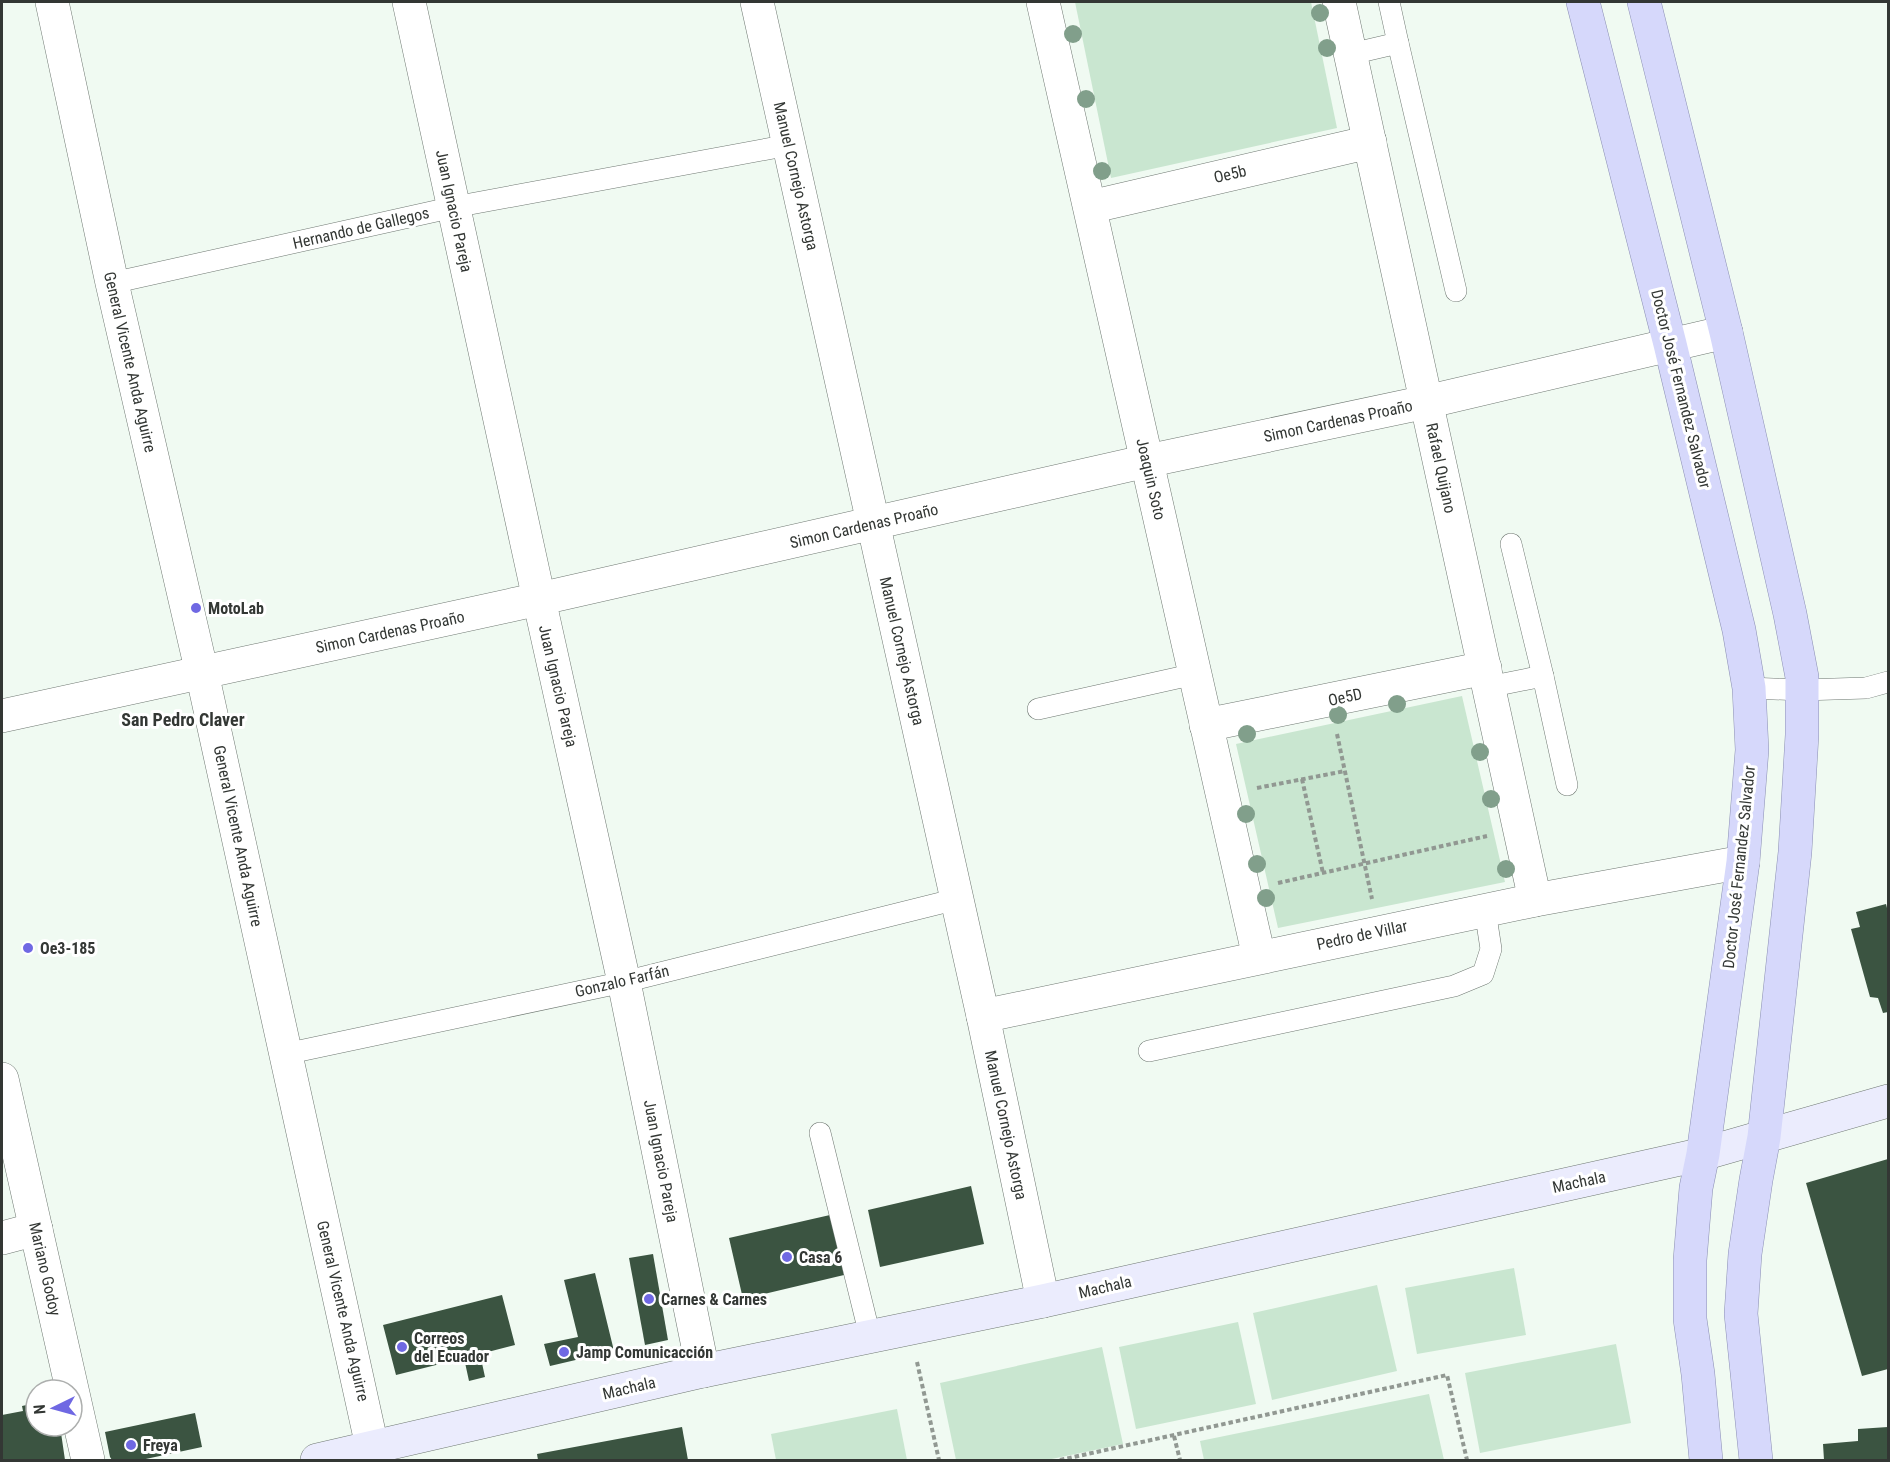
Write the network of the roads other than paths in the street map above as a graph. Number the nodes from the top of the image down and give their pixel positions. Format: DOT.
graph roads {
  1 [pos="52,2"];
  2 [pos="409,2"];
  3 [pos="757,2"];
  4 [pos="1043,2"];
  5 [pos="1339,2"];
  6 [pos="1389,2"];
  7 [pos="1583,2"];
  8 [pos="1644,2"];
  9 [pos="1398,43"];
  10 [pos="1351,54"];
  11 [pos="1370,142"];
  12 [pos="789,145"];
  13 [pos="454,207"];
  14 [pos="1090,207"];
  15 [pos="112,284"];
  16 [pos="1456,291"];
  17 [pos="1726,332"];
  18 [pos="1670,344"];
  19 [pos="1426,402"];
  20 [pos="1147,461"];
  21 [pos="873,524"];
  22 [pos="1511,544"];
  23 [pos="538,599"];
  24 [pos="202,673"];
  25 [pos="1195,674"];
  26 [pos="1543,676"];
  27 [pos="1486,677"];
  28 [pos="1888,682"];
  29 [pos="1749,688"];
  30 [pos="1802,690"];
  31 [pos="1038,709"];
  32 [pos="2,716"];
  33 [pos="1206,725"];
  34 [pos="1567,785"];
  35 [pos="1743,862"];
  36 [pos="957,899"];
  37 [pos="1535,900"];
  38 [pos="1485,910"];
  39 [pos="1259,957"];
  40 [pos="624,982"];
  41 [pos="983,1016"];
  42 [pos="1149,1051"];
  43 [pos="285,1054"];
  44 [pos="2,1078"];
  45 [pos="1888,1101"];
  46 [pos="820,1133"];
  47 [pos="1764,1137"];
  48 [pos="1703,1154"];
  49 [pos="36,1229"];
  50 [pos="2,1238"];
  51 [pos="1043,1300"];
  52 [pos="870,1336"];
  53 [pos="703,1371"];
  54 [pos="374,1455"];
  55 [pos="88,1461"];
  56 [pos="317,1461"];
  57 [pos="1706,1461"];
  58 [pos="1756,1461"];
  1 -- 15 [label="street, General Vicente Anda Aguirre"];
  2 -- 13 [label="street, Juan Ignacio Pareja"];
  3 -- 12 [label="street, Manuel Cornejo Astorga"];
  4 -- 14 [label="street, Joaquin Soto"];
  5 -- 10 [label="street, Rafael Quijano"];
  6 -- 9 [label="lane"];
  7 -- 18 [label="main road, Doctor José Fernandez Salvador"];
  8 -- 17 [label="main road"];
  9 -- 10 [label="lane"];
  9 -- 16 [label="lane"];
  10 -- 11 [label="street, Rafael Quijano"];
  11 -- 14 [label="street, Oe5b"];
  11 -- 19 [label="street, Rafael Quijano"];
  12 -- 13 [label="lane, Hernando de Gallegos"];
  12 -- 21 [label="street, Manuel Cornejo Astorga"];
  13 -- 15 [label="lane, Hernando de Gallegos"];
  13 -- 23 [label="street, Juan Ignacio Pareja"];
  14 -- 20 [label="street, Joaquin Soto"];
  15 -- 24 [label="street, General Vicente Anda Aguirre"];
  17 -- 18 [label="street, Simon Cardenas Proaño"];
  17 -- 30 [label="main road"];
  18 -- 19 [label="street, Simon Cardenas Proaño"];
  18 -- 29 [label="main road, Doctor José Fernandez Salvador"];
  19 -- 20 [label="street, Simon Cardenas Proaño"];
  19 -- 27 [label="street, Rafael Quijano"];
  20 -- 21 [label="street, Simon Cardenas Proaño"];
  20 -- 25 [label="street, Joaquin Soto"];
  21 -- 23 [label="street, Simon Cardenas Proaño"];
  21 -- 36 [label="street, Manuel Cornejo Astorga"];
  22 -- 26 [label="lane"];
  23 -- 24 [label="street, Simon Cardenas Proaño"];
  23 -- 40 [label="street, Juan Ignacio Pareja"];
  24 -- 32 [label="street, Simon Cardenas Proaño"];
  24 -- 43 [label="street, General Vicente Anda Aguirre"];
  25 -- 31 [label="lane"];
  25 -- 33 [label="street, Joaquin Soto"];
  26 -- 27 [label="lane"];
  26 -- 34 [label="lane"];
  27 -- 33 [label="street, Oe5D"];
  27 -- 37 [label="street, Rafael Quijano"];
  28 -- 30 [label="lane"];
  29 -- 30 [label="lane"];
  29 -- 35 [label="main road, Doctor José Fernandez Salvador"];
  30 -- 47 [label="main road"];
  33 -- 39 [label="street, Joaquin Soto"];
  35 -- 37 [label="street, Pedro de Villar"];
  35 -- 48 [label="main road, Doctor José Fernandez Salvador"];
  36 -- 40 [label="lane, Gonzalo Farfán"];
  36 -- 41 [label="street, Manuel Cornejo Astorga"];
  37 -- 38 [label="street, Pedro de Villar"];
  38 -- 39 [label="street, Pedro de Villar"];
  38 -- 42 [label="lane"];
  39 -- 41 [label="street, Pedro de Villar"];
  40 -- 43 [label="lane, Gonzalo Farfán"];
  40 -- 53 [label="street, Juan Ignacio Pareja"];
  41 -- 51 [label="street, Manuel Cornejo Astorga"];
  43 -- 54 [label="street, General Vicente Anda Aguirre"];
  44 -- 49 [label="street, Mariano Godoy"];
  45 -- 47 [label="main road, Machala"];
  46 -- 52 [label="lane"];
  47 -- 48 [label="main road, Machala"];
  47 -- 58 [label="main road"];
  48 -- 51 [label="main road, Machala"];
  48 -- 57 [label="main road, Doctor José Fernandez Salvador"];
  49 -- 50 [label="street"];
  49 -- 55 [label="street, Mariano Godoy"];
  51 -- 52 [label="main road, Machala"];
  52 -- 53 [label="main road, Machala"];
  53 -- 54 [label="main road, Machala"];
  54 -- 56 [label="main road, Machala"];
}
